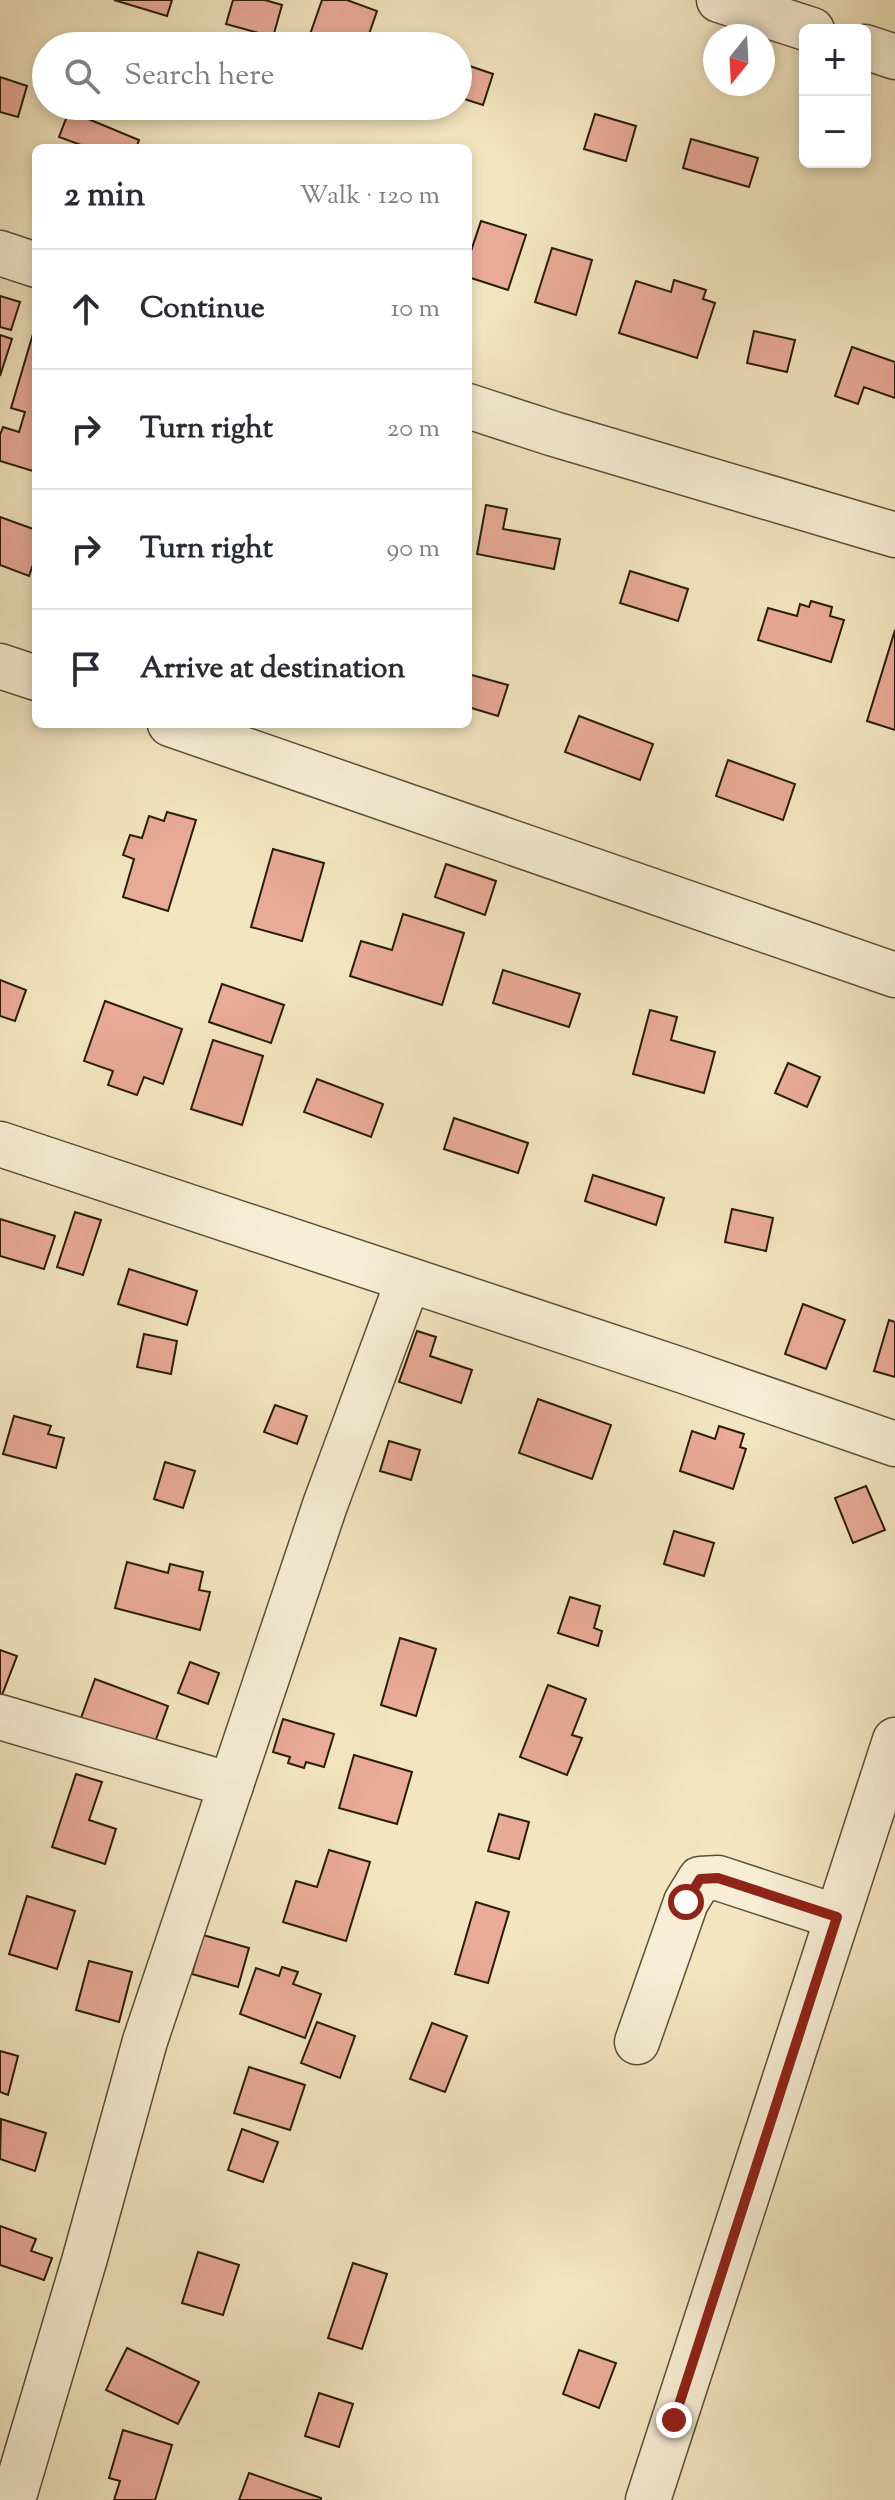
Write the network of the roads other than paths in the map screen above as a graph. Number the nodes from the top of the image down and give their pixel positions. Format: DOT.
graph roads {
  1 [pos="719,0"];
  2 [pos="801,18"];
  3 [pos="871,49"];
  4 [pos="895,57"];
  5 [pos="0,253"];
  6 [pos="32,264"];
  7 [pos="472,407"];
  8 [pos="895,535"];
  9 [pos="0,666"];
  10 [pos="32,677"];
  11 [pos="182,728"];
  12 [pos="895,975"];
  13 [pos="3,1152"];
  14 [pos="408,1281"];
  15 [pos="895,1444"];
  16 [pos="0,1717"];
  17 [pos="895,1740"];
  18 [pos="231,1785"];
  19 [pos="837,1917"];
  20 [pos="637,2042"];
  21 [pos="13,2500"];
  22 [pos="648,2500"];
  1 -- 2 [label="street"];
  3 -- 4 [label="street"];
  5 -- 6 [label="street"];
  7 -- 8 [label="street"];
  9 -- 10 [label="street"];
  11 -- 12 [label="street"];
  13 -- 14 [label="street"];
  14 -- 15 [label="street"];
  14 -- 18 [label="street"];
  16 -- 18 [label="street"];
  17 -- 19 [label="street"];
  18 -- 21 [label="street"];
  19 -- 20 [label="street"];
  19 -- 22 [label="street"];
}
